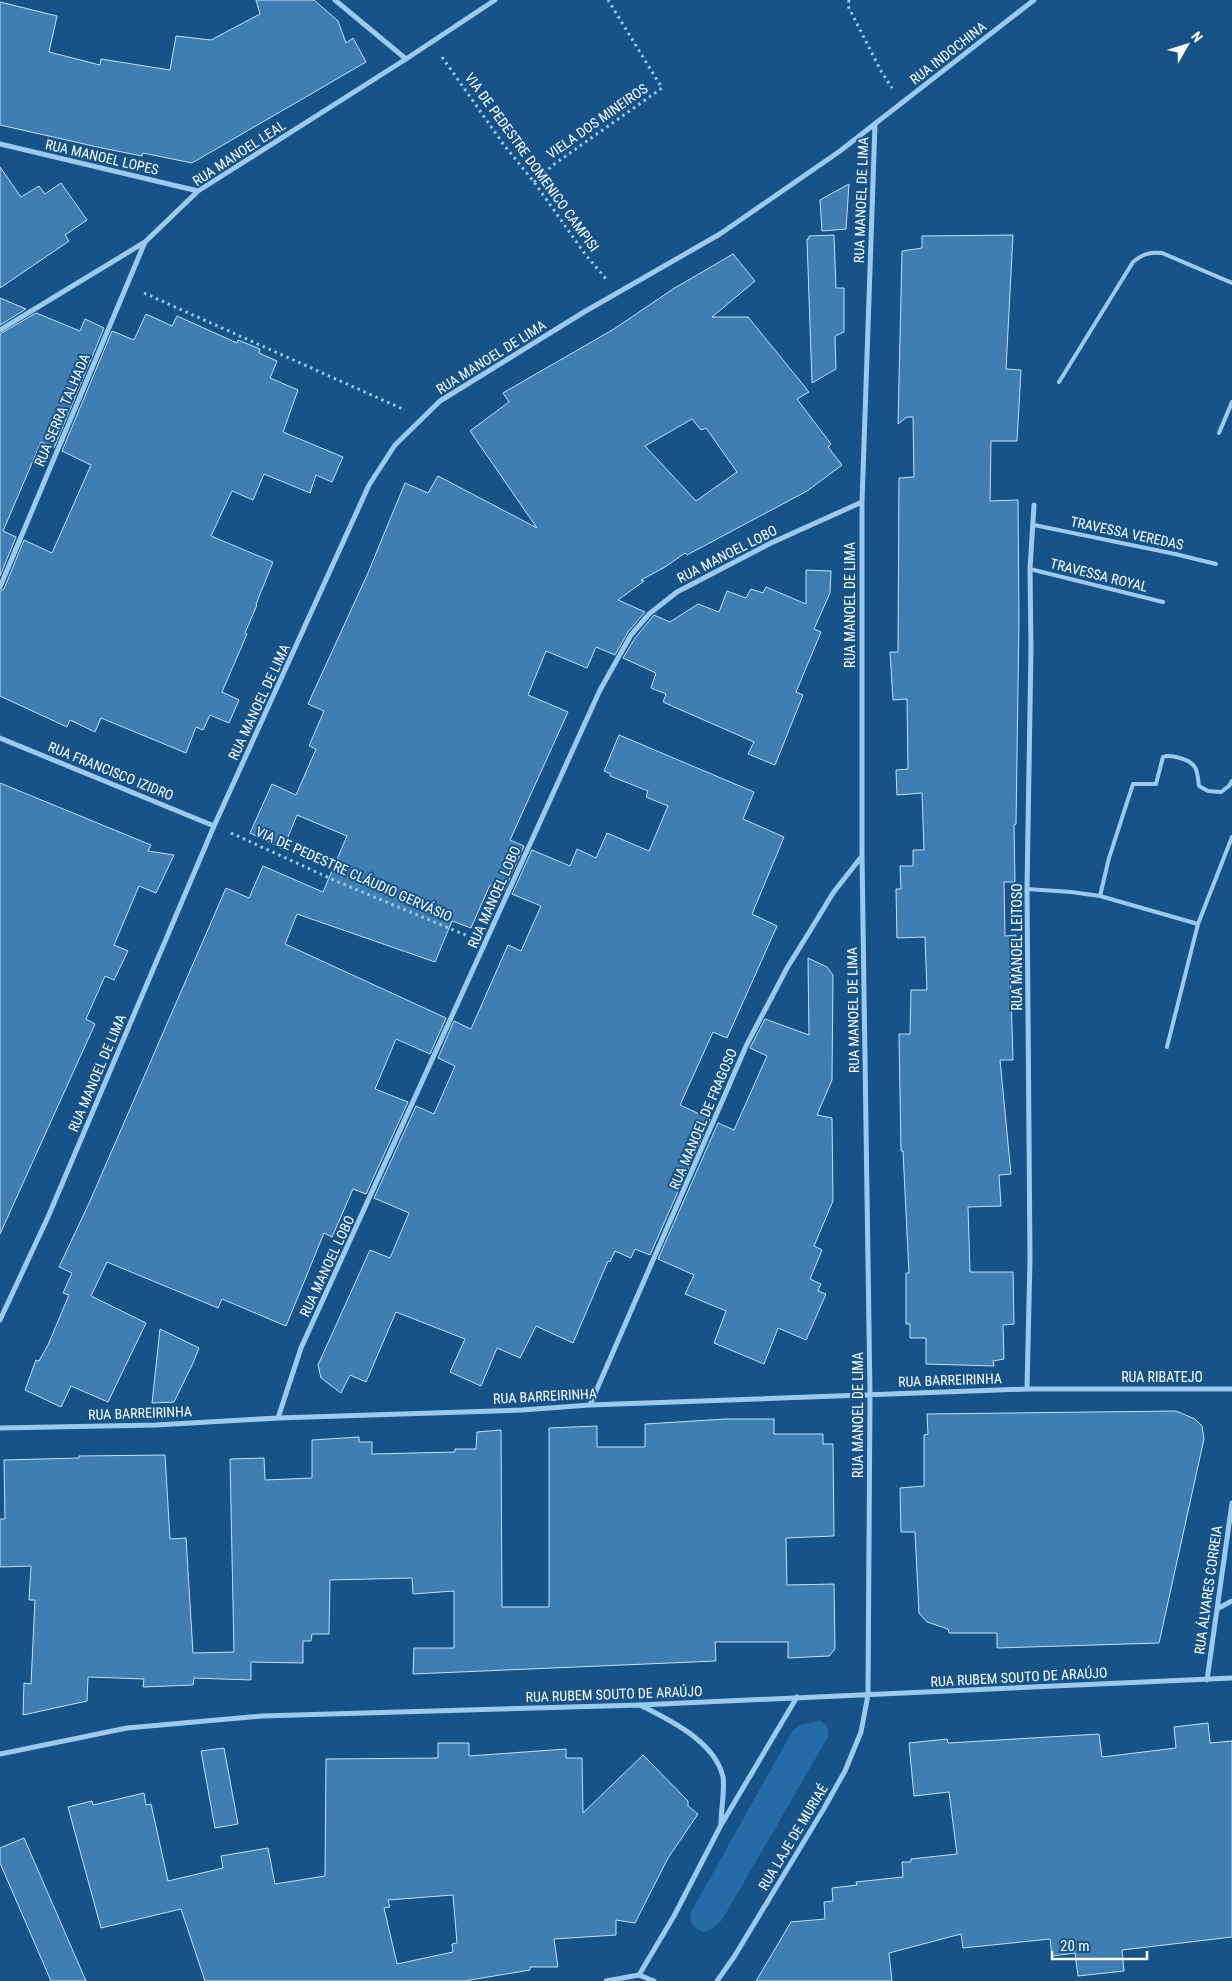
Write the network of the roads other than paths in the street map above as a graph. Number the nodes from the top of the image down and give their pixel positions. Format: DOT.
graph roads {
  1 [pos="335,0"];
  2 [pos="495,0"];
  3 [pos="1034,0"];
  4 [pos="406,59"];
  5 [pos="875,124"];
  6 [pos="0,144"];
  7 [pos="198,191"];
  8 [pos="145,242"];
  9 [pos="1232,283"];
  10 [pos="0,330"];
  11 [pos="1059,382"];
  12 [pos="1232,402"];
  13 [pos="1219,433"];
  14 [pos="862,502"];
  15 [pos="1034,505"];
  16 [pos="1034,525"];
  17 [pos="1216,564"];
  18 [pos="1030,569"];
  19 [pos="0,587"];
  20 [pos="1163,602"];
  21 [pos="0,738"];
  22 [pos="1232,781"];
  23 [pos="214,826"];
  24 [pos="1232,837"];
  25 [pos="862,855"];
  26 [pos="1027,889"];
  27 [pos="1100,896"];
  28 [pos="1198,924"];
  29 [pos="1166,1047"];
  30 [pos="0,1320"];
  31 [pos="1091,1388"];
  32 [pos="1027,1389"];
  33 [pos="1232,1389"];
  34 [pos="870,1394"];
  35 [pos="590,1405"];
  36 [pos="278,1418"];
  37 [pos="0,1428"];
  38 [pos="1232,1503"];
  39 [pos="1232,1601"];
  40 [pos="1217,1609"];
  41 [pos="1232,1678"];
  42 [pos="1207,1680"];
  43 [pos="868,1695"];
  44 [pos="797,1697"];
  45 [pos="640,1705"];
  46 [pos="0,1754"];
  47 [pos="721,1825"];
  48 [pos="639,1975"];
  49 [pos="606,1981"];
  50 [pos="654,1981"];
  51 [pos="717,1981"];
  1 -- 4 [label="street"];
  2 -- 4 [label="street, RUA MANOEL LEAL"];
  3 -- 5 [label="street, RUA INDOCHINA"];
  4 -- 7 [label="street, RUA MANOEL LEAL"];
  5 -- 14 [label="street, RUA MANOEL DE LIMA"];
  5 -- 23 [label="street, RUA MANOEL DE LIMA"];
  6 -- 7 [label="street, RUA MANOEL LOPES"];
  7 -- 8 [label="street, RUA MANOEL LEAL"];
  8 -- 10 [label="street, RUA MANOEL LEAL"];
  8 -- 19 [label="street, RUA SERRA TALHADA"];
  9 -- 11 [label="lane"];
  12 -- 13 [label="lane"];
  14 -- 25 [label="street, RUA MANOEL DE LIMA"];
  14 -- 36 [label="street, RUA MANOEL LOBO"];
  15 -- 16 [label="street, RUA MANOEL LEITOSO"];
  16 -- 17 [label="lane, TRAVESSA VEREDAS"];
  16 -- 18 [label="street, RUA MANOEL LEITOSO"];
  18 -- 20 [label="lane, TRAVESSA ROYAL"];
  18 -- 26 [label="street, RUA MANOEL LEITOSO"];
  21 -- 23 [label="street, RUA FRANCISCO IZIDRO"];
  22 -- 27 [label="lane"];
  23 -- 30 [label="street, RUA MANOEL DE LIMA"];
  24 -- 28 [label="lane"];
  25 -- 34 [label="street, RUA MANOEL DE LIMA"];
  25 -- 35 [label="street, RUA MANOEL DE FRAGOSO"];
  26 -- 27 [label="lane"];
  26 -- 32 [label="street, RUA MANOEL LEITOSO"];
  27 -- 28 [label="lane"];
  28 -- 29 [label="lane"];
  31 -- 32 [label="street, RUA BARREIRINHA"];
  31 -- 33 [label="street, RUA RIBATEJO"];
  32 -- 34 [label="street, RUA BARREIRINHA"];
  34 -- 35 [label="street, RUA BARREIRINHA"];
  34 -- 43 [label="street, RUA MANOEL DE LIMA"];
  35 -- 36 [label="street, RUA BARREIRINHA"];
  36 -- 37 [label="street, RUA BARREIRINHA"];
  38 -- 40 [label="street, RUA ÁLVARES CORREIA"];
  39 -- 40 [label="street"];
  40 -- 42 [label="street, RUA ÁLVARES CORREIA"];
  41 -- 42 [label="street, RUA RUBEM SOUTO DE ARAÚJO"];
  42 -- 43 [label="street, RUA RUBEM SOUTO DE ARAÚJO"];
  43 -- 44 [label="street, RUA RUBEM SOUTO DE ARAÚJO"];
  43 -- 51 [label="street, RUA LAJE DE MURIAÉ"];
  44 -- 45 [label="street, RUA RUBEM SOUTO DE ARAÚJO"];
  44 -- 47 [label="street"];
  45 -- 46 [label="street, RUA RUBEM SOUTO DE ARAÚJO"];
  45 -- 47 [label="street"];
  47 -- 48 [label="street"];
  48 -- 49 [label="street"];
  48 -- 50 [label="street"];
}
